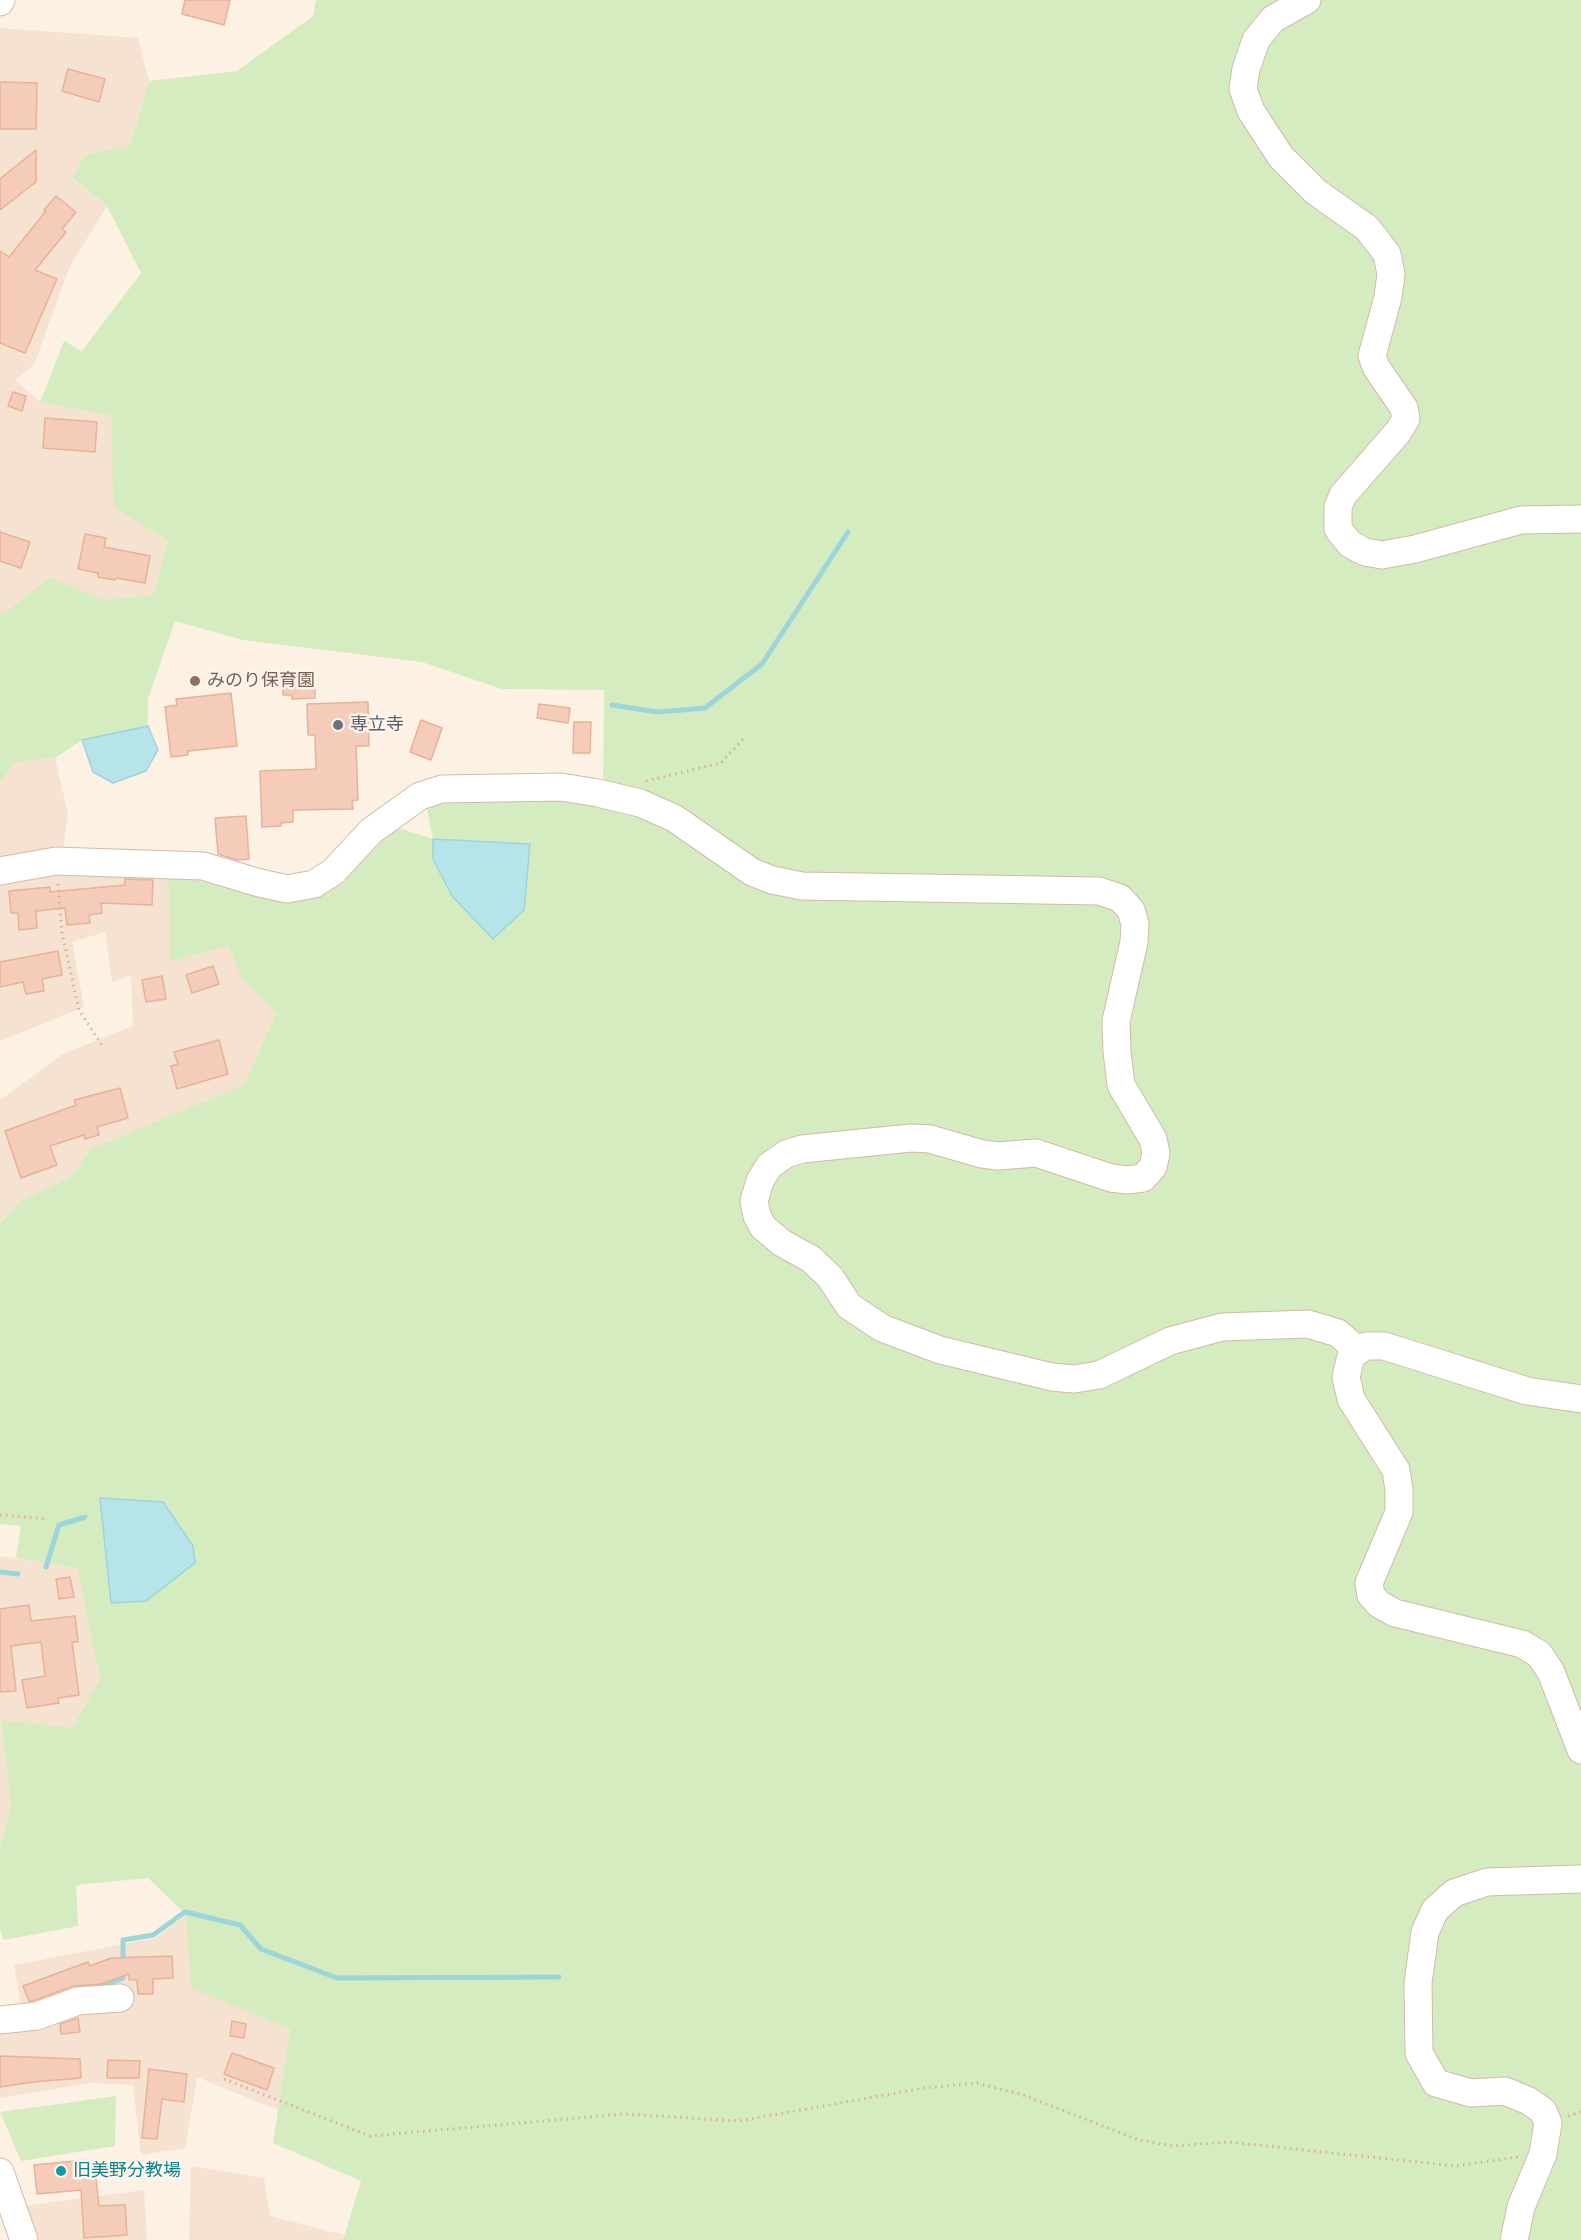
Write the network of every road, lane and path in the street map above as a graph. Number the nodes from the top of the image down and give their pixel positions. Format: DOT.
graph roads {
  1 [pos="1306,0"];
  2 [pos="1581,519"];
  3 [pos="744,738"];
  4 [pos="642,782"];
  5 [pos="56,861"];
  6 [pos="0,872"];
  7 [pos="103,1047"];
  8 [pos="1358,1351"];
  9 [pos="1581,1399"];
  10 [pos="0,1515"];
  11 [pos="48,1519"];
  12 [pos="1581,1750"];
  13 [pos="1581,1879"];
  14 [pos="120,1998"];
  15 [pos="0,2020"];
  16 [pos="224,2079"];
  17 [pos="1543,2154"];
  18 [pos="0,2172"];
  19 [pos="24,2240"];
  20 [pos="1514,2240"];
  1 -- 2 [label="street"];
  3 -- 4 [label="path"];
  5 -- 6 [label="street"];
  5 -- 7 [label="path"];
  5 -- 8 [label="street"];
  8 -- 9 [label="street"];
  8 -- 12 [label="street"];
  10 -- 11 [label="path"];
  13 -- 17 [label="street"];
  14 -- 15 [label="street"];
  16 -- 17 [label="path"];
  17 -- 20 [label="street"];
  18 -- 19 [label="street"];
}
